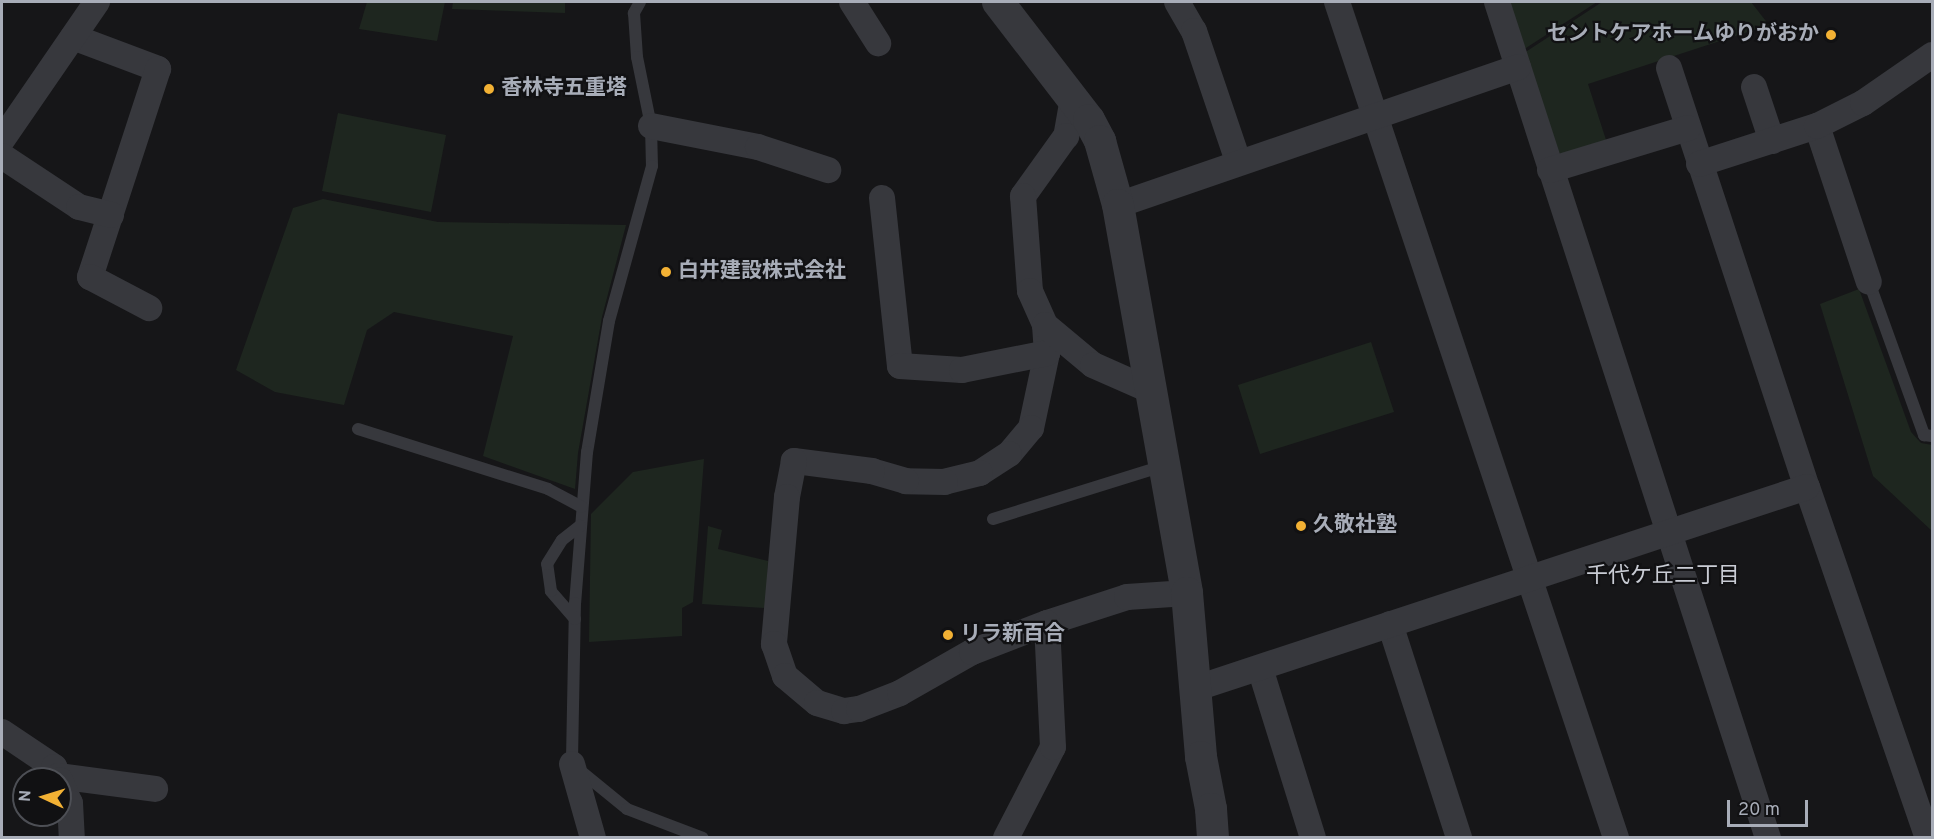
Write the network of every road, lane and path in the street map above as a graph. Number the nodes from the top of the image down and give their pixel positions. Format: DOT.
graph roads {
  1 [pos="97,2"];
  2 [pos="640,2"];
  3 [pos="852,2"];
  4 [pos="998,2"];
  5 [pos="1177,2"];
  6 [pos="1337,2"];
  7 [pos="1497,2"];
  8 [pos="73,37"];
  9 [pos="878,43"];
  10 [pos="1932,55"];
  11 [pos="1518,67"];
  12 [pos="1669,68"];
  13 [pos="1754,87"];
  14 [pos="1073,98"];
  15 [pos="1376,115"];
  16 [pos="651,126"];
  17 [pos="1817,126"];
  18 [pos="1688,128"];
  19 [pos="2,140"];
  20 [pos="1772,141"];
  21 [pos="2,156"];
  22 [pos="1238,161"];
  23 [pos="1698,164"];
  24 [pos="828,170"];
  25 [pos="1550,170"];
  26 [pos="882,198"];
  27 [pos="1118,205"];
  28 [pos="111,215"];
  29 [pos="1869,282"];
  30 [pos="149,308"];
  31 [pos="1045,324"];
  32 [pos="1047,354"];
  33 [pos="1152,391"];
  34 [pos="358,429"];
  35 [pos="1932,436"];
  36 [pos="1165,466"];
  37 [pos="1807,487"];
  38 [pos="582,507"];
  39 [pos="993,519"];
  40 [pos="580,526"];
  41 [pos="1670,532"];
  42 [pos="1531,578"];
  43 [pos="1187,593"];
  44 [pos="575,619"];
  45 [pos="1047,623"];
  46 [pos="1390,624"];
  47 [pos="1260,668"];
  48 [pos="1197,688"];
  49 [pos="2,732"];
  50 [pos="572,764"];
  51 [pos="54,767"];
  52 [pos="72,779"];
  53 [pos="155,789"];
  54 [pos="593,837"];
  55 [pos="703,837"];
  56 [pos="1006,837"];
  57 [pos="1213,837"];
  58 [pos="1313,837"];
  59 [pos="1459,837"];
  60 [pos="1616,837"];
  61 [pos="1768,837"];
  62 [pos="1928,837"];
  1 -- 8 [label="street"];
  2 -- 16 [label="lane"];
  3 -- 9 [label="street"];
  4 -- 14 [label="street"];
  5 -- 22 [label="street"];
  6 -- 15 [label="street"];
  7 -- 11 [label="street"];
  8 -- 19 [label="street"];
  8 -- 28 [label="street"];
  10 -- 17 [label="street"];
  11 -- 15 [label="street"];
  11 -- 25 [label="street"];
  12 -- 18 [label="street"];
  13 -- 20 [label="street"];
  14 -- 27 [label="street"];
  14 -- 31 [label="street"];
  15 -- 22 [label="street"];
  15 -- 42 [label="street"];
  16 -- 24 [label="street"];
  16 -- 38 [label="lane"];
  17 -- 20 [label="street"];
  17 -- 29 [label="street"];
  18 -- 23 [label="street"];
  18 -- 25 [label="street"];
  20 -- 23 [label="street"];
  21 -- 28 [label="street"];
  22 -- 27 [label="street"];
  23 -- 37 [label="street"];
  25 -- 41 [label="street"];
  26 -- 32 [label="street"];
  27 -- 33 [label="street"];
  28 -- 30 [label="street"];
  29 -- 35 [label="lane"];
  31 -- 32 [label="street"];
  31 -- 33 [label="street"];
  32 -- 45 [label="street"];
  33 -- 36 [label="street"];
  34 -- 38 [label="lane"];
  36 -- 39 [label="lane"];
  36 -- 43 [label="street"];
  37 -- 41 [label="street"];
  37 -- 62 [label="street"];
  38 -- 40 [label="lane"];
  40 -- 44 [label="lane"];
  40 -- 44 [label="lane"];
  41 -- 42 [label="street"];
  41 -- 61 [label="street"];
  42 -- 46 [label="street"];
  42 -- 60 [label="street"];
  43 -- 45 [label="street"];
  43 -- 48 [label="street"];
  44 -- 50 [label="lane"];
  45 -- 56 [label="street"];
  46 -- 47 [label="street"];
  46 -- 59 [label="street"];
  47 -- 48 [label="street"];
  47 -- 58 [label="street"];
  48 -- 57 [label="street"];
  49 -- 51 [label="street"];
  50 -- 54 [label="street"];
  50 -- 55 [label="lane"];
  52 -- 53 [label="street"];
}
